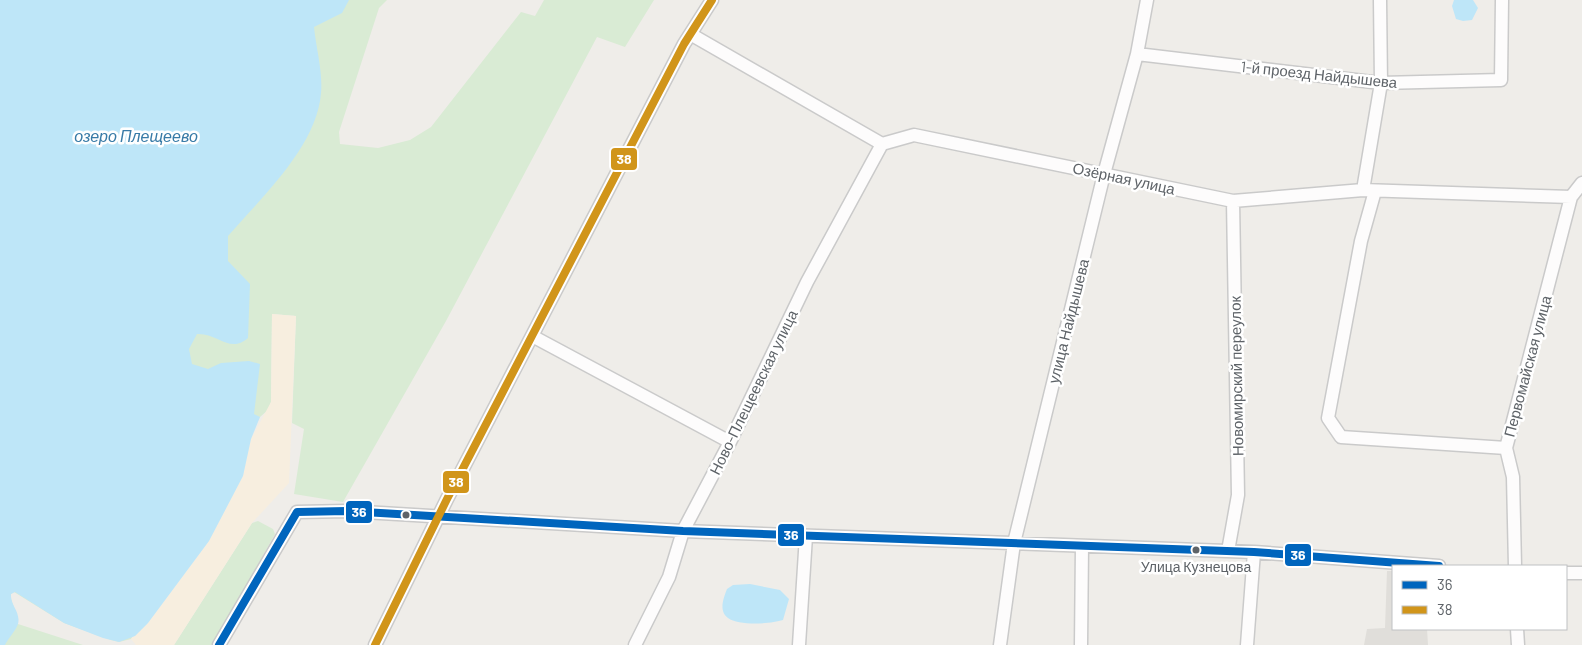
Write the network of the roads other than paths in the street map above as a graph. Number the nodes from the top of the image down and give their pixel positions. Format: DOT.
graph roads {
  1 [pos="712,0"];
  2 [pos="1147,0"];
  3 [pos="1380,0"];
  4 [pos="1502,0"];
  5 [pos="692,35"];
  6 [pos="1137,54"];
  7 [pos="1381,83"];
  8 [pos="882,144"];
  9 [pos="1104,174"];
  10 [pos="1582,183"];
  11 [pos="1369,190"];
  12 [pos="1571,197"];
  13 [pos="1232,201"];
  14 [pos="534,337"];
  15 [pos="730,442"];
  16 [pos="1506,448"];
  17 [pos="439,518"];
  18 [pos="683,531"];
  19 [pos="806,536"];
  20 [pos="1014,543"];
  21 [pos="1082,546"];
  22 [pos="1228,551"];
  23 [pos="1254,552"];
  24 [pos="1426,565"];
  25 [pos="1515,565"];
  26 [pos="1567,573"];
  27 [pos="1582,573"];
  28 [pos="1517,630"];
  29 [pos="219,645"];
  30 [pos="375,645"];
  31 [pos="635,645"];
  32 [pos="799,645"];
  33 [pos="1000,645"];
  34 [pos="1081,645"];
  35 [pos="1247,645"];
  36 [pos="1518,645"];
  1 -- 5 [label="street"];
  2 -- 6 [label="street, улица Найдышева"];
  3 -- 7 [label="street"];
  4 -- 7 [label="street, 1-й проезд Найдышева"];
  5 -- 8 [label="street"];
  5 -- 14 [label="street"];
  6 -- 7 [label="street, 1-й проезд Найдышева"];
  6 -- 9 [label="street, улица Найдышева"];
  7 -- 11 [label="street"];
  8 -- 9 [label="street, Озёрная улица"];
  8 -- 15 [label="street, Ново-Плещеевская улица"];
  9 -- 13 [label="street, Озёрная улица"];
  9 -- 20 [label="street, улица Найдышева"];
  10 -- 12 [label="street"];
  11 -- 12 [label="street, Озёрная улица"];
  11 -- 13 [label="street, Озёрная улица"];
  11 -- 16 [label="street"];
  12 -- 16 [label="street, Первомайская улица"];
  13 -- 22 [label="street, Новомирский переулок"];
  14 -- 15 [label="street"];
  14 -- 17 [label="street"];
  15 -- 18 [label="street, Ново-Плещеевская улица"];
  16 -- 25 [label="street, Первомайская улица"];
  17 -- 18 [label="street"];
  17 -- 29 [label="street"];
  17 -- 30 [label="street"];
  18 -- 19 [label="street"];
  18 -- 31 [label="street, Ново-Плещеевская улица"];
  19 -- 20 [label="street"];
  19 -- 32 [label="street"];
  20 -- 21 [label="street"];
  20 -- 33 [label="street, улица Найдышева"];
  21 -- 22 [label="street"];
  21 -- 34 [label="street"];
  22 -- 23 [label="street"];
  23 -- 24 [label="street"];
  23 -- 35 [label="street"];
  26 -- 27 [label="street"];
  28 -- 36 [label="street"];
}
